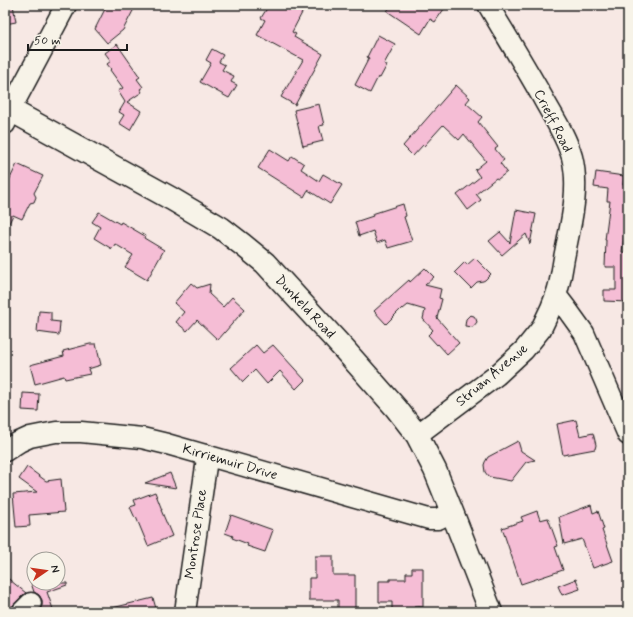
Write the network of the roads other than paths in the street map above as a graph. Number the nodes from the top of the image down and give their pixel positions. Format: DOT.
graph roads {
  1 [pos="66,5"];
  2 [pos="488,5"];
  3 [pos="7,114"];
  4 [pos="556,295"];
  5 [pos="417,435"];
  6 [pos="628,435"];
  7 [pos="5,451"];
  8 [pos="206,456"];
  9 [pos="452,512"];
  10 [pos="185,612"];
  11 [pos="490,612"];
  1 -- 3 [label="street"];
  2 -- 4 [label="street, Crieff Road"];
  3 -- 5 [label="main road, Dunkeld Road"];
  4 -- 5 [label="street, Struan Avenue"];
  4 -- 6 [label="street"];
  5 -- 9 [label="main road, Dunkeld Road"];
  7 -- 8 [label="street, Kirriemuir Drive"];
  8 -- 9 [label="street, Kirriemuir Drive"];
  8 -- 10 [label="street, Montrose Place"];
  9 -- 11 [label="main road, Dunkeld Road"];
}
